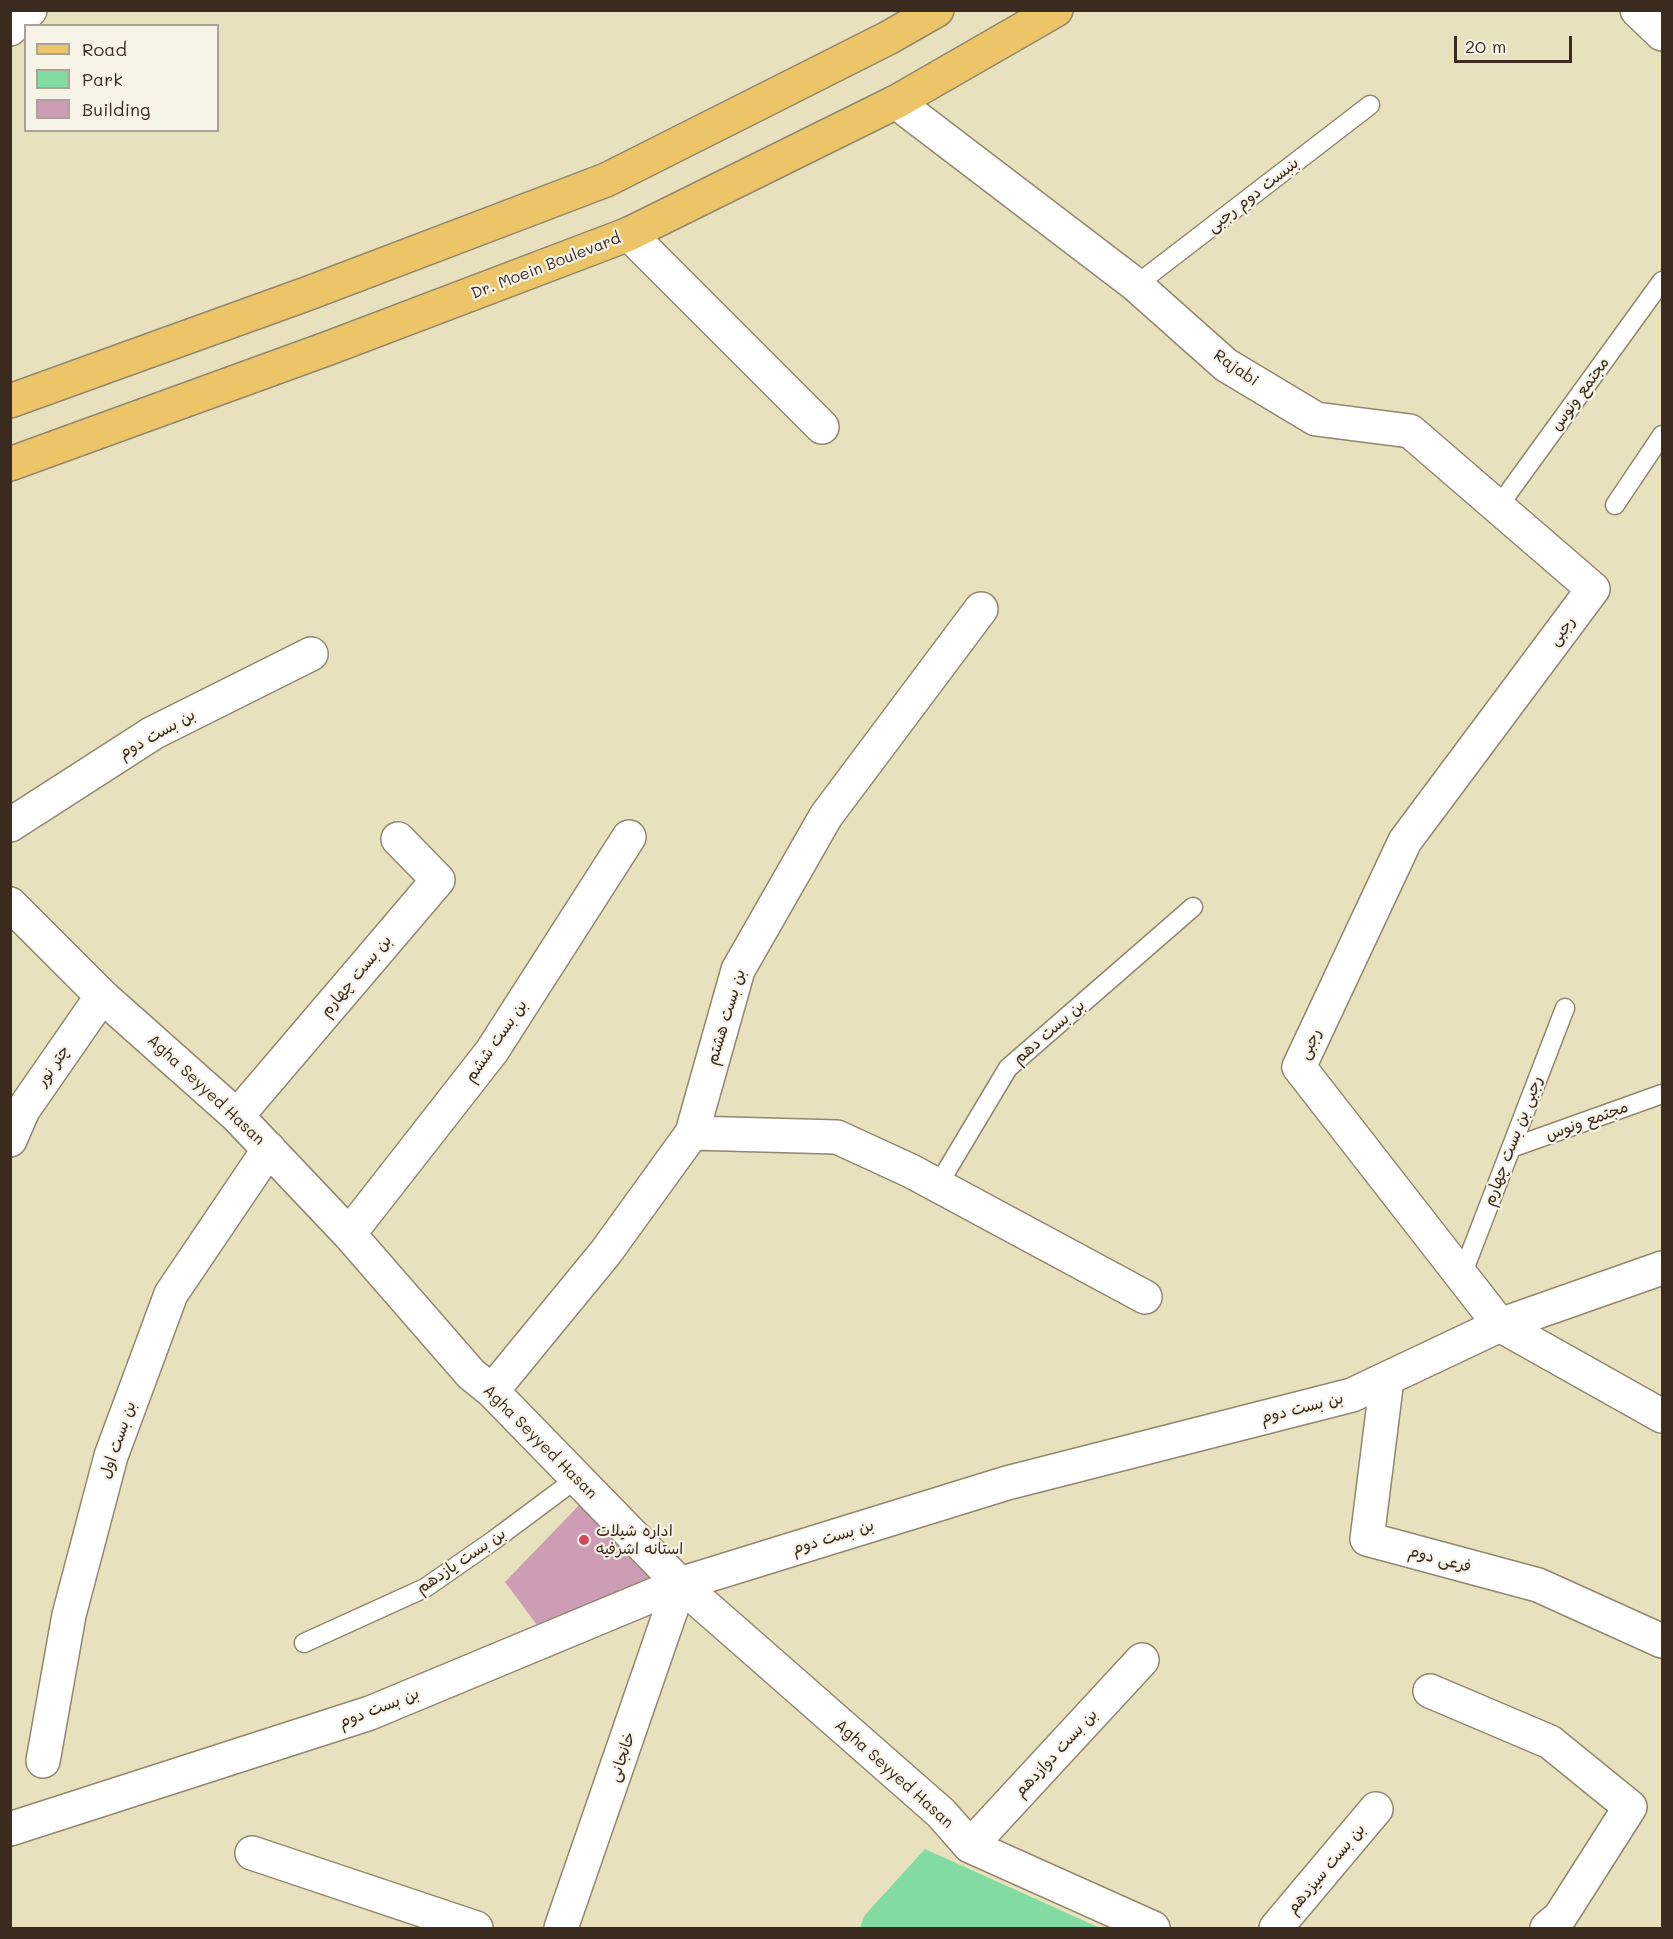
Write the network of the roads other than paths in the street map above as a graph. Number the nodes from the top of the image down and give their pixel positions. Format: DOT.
graph roads {
  1 [pos="30,10"];
  2 [pos="937,10"];
  3 [pos="1056,10"];
  4 [pos="1637,10"];
  5 [pos="10,29"];
  6 [pos="1662,33"];
  7 [pos="896,102"];
  8 [pos="1370,105"];
  9 [pos="629,234"];
  10 [pos="1662,281"];
  11 [pos="1136,285"];
  12 [pos="10,401"];
  13 [pos="822,426"];
  14 [pos="1662,435"];
  15 [pos="10,464"];
  16 [pos="1615,505"];
  17 [pos="1498,507"];
  18 [pos="981,609"];
  19 [pos="312,654"];
  20 [pos="10,825"];
  21 [pos="629,837"];
  22 [pos="398,839"];
  23 [pos="10,904"];
  24 [pos="1193,907"];
  25 [pos="102,996"];
  26 [pos="1565,1008"];
  27 [pos="1662,1094"];
  28 [pos="237,1116"];
  29 [pos="693,1133"];
  30 [pos="10,1140"];
  31 [pos="1511,1148"];
  32 [pos="269,1149"];
  33 [pos="938,1185"];
  34 [pos="349,1234"];
  35 [pos="1662,1268"];
  36 [pos="1462,1275"];
  37 [pos="1145,1297"];
  38 [pos="1500,1324"];
  39 [pos="1387,1378"];
  40 [pos="492,1391"];
  41 [pos="1662,1416"];
  42 [pos="576,1479"];
  43 [pos="680,1584"];
  44 [pos="1662,1641"];
  45 [pos="304,1643"];
  46 [pos="1142,1660"];
  47 [pos="1430,1691"];
  48 [pos="43,1761"];
  49 [pos="1376,1809"];
  50 [pos="10,1829"];
  51 [pos="970,1846"];
  52 [pos="252,1853"];
  53 [pos="476,1929"];
  54 [pos="561,1929"];
  55 [pos="1153,1929"];
  56 [pos="1276,1929"];
  57 [pos="1547,1929"];
  1 -- 5 [label="street"];
  2 -- 12 [label="main road"];
  3 -- 7 [label="main road, Dr. Moein Boulevard"];
  4 -- 6 [label="street"];
  7 -- 9 [label="main road, Dr. Moein Boulevard"];
  7 -- 11 [label="street, Rajabi"];
  8 -- 11 [label="lane, بنبست دوم رجبی"];
  9 -- 13 [label="street"];
  9 -- 15 [label="main road, Dr. Moein Boulevard"];
  10 -- 17 [label="lane, مجتمع ونوس"];
  11 -- 17 [label="street, Rajabi"];
  14 -- 16 [label="lane"];
  17 -- 36 [label="street, Rajabi"];
  18 -- 29 [label="street, بن بست هشتم"];
  19 -- 20 [label="street, بن بست دوم"];
  21 -- 34 [label="street, بن بست ششم"];
  22 -- 28 [label="street, بن بست چهارم"];
  23 -- 25 [label="street, Agha Seyyed Hasan"];
  24 -- 33 [label="lane, بن بست دهم"];
  25 -- 28 [label="street, Agha Seyyed Hasan"];
  25 -- 30 [label="street, چتر نور"];
  26 -- 31 [label="lane, رجبی بن بست چهارم"];
  27 -- 31 [label="lane, مجتمع ونوس"];
  28 -- 32 [label="street, Agha Seyyed Hasan"];
  29 -- 33 [label="street"];
  29 -- 40 [label="street, بن بست هشتم"];
  31 -- 36 [label="lane, رجبی بن بست چهارم"];
  32 -- 34 [label="street, Agha Seyyed Hasan"];
  32 -- 48 [label="street, بن بست اول"];
  33 -- 37 [label="street"];
  34 -- 40 [label="street, Agha Seyyed Hasan"];
  35 -- 38 [label="street, بن بست دوم"];
  36 -- 38 [label="street"];
  38 -- 39 [label="street, بن بست دوم"];
  38 -- 41 [label="street"];
  39 -- 43 [label="street, بن بست دوم"];
  39 -- 44 [label="street, فرعی دوم"];
  40 -- 42 [label="street, Agha Seyyed Hasan"];
  42 -- 43 [label="street, Agha Seyyed Hasan"];
  42 -- 45 [label="lane, بن بست یازدهم"];
  43 -- 50 [label="street, بن بست دوم"];
  43 -- 51 [label="street, Agha Seyyed Hasan"];
  43 -- 54 [label="street, خانجانی"];
  46 -- 51 [label="street, بن بست دوازدهم"];
  47 -- 57 [label="street"];
  49 -- 56 [label="street, بن بست سیزدهم"];
  51 -- 55 [label="street, Agha Seyyed Hasan"];
  52 -- 53 [label="street"];
}
